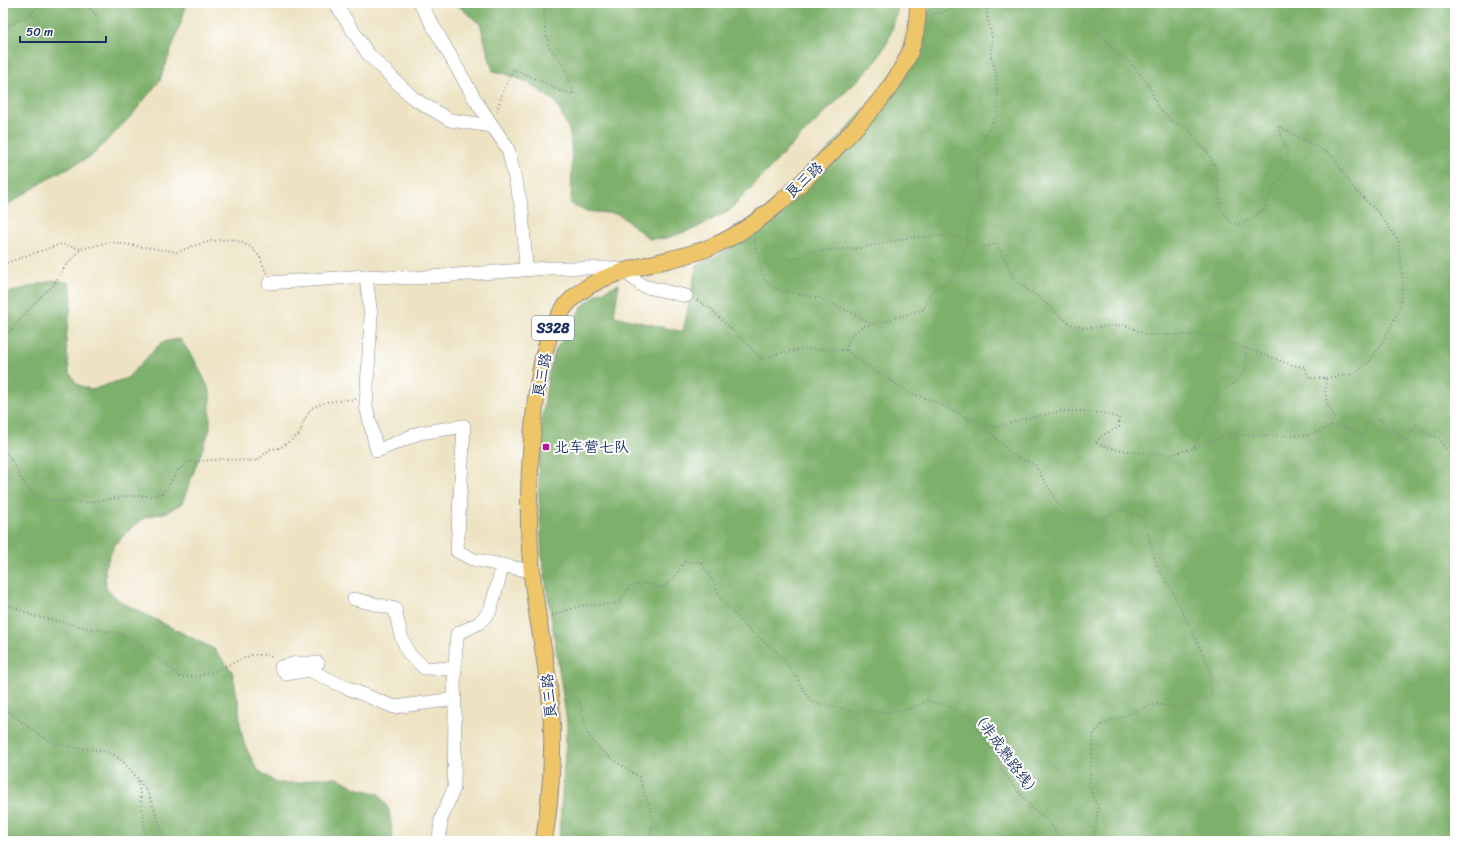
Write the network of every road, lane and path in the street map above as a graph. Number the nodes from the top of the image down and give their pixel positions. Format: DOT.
graph roads {
  1 [pos="41,3"];
  2 [pos="84,3"];
  3 [pos="335,3"];
  4 [pos="420,3"];
  5 [pos="545,3"];
  6 [pos="949,3"];
  7 [pos="987,3"];
  8 [pos="1075,3"];
  9 [pos="918,11"];
  10 [pos="96,15"];
  11 [pos="3,29"];
  12 [pos="492,126"];
  13 [pos="752,225"];
  14 [pos="966,240"];
  15 [pos="81,249"];
  16 [pos="789,261"];
  17 [pos="3,264"];
  18 [pos="526,269"];
  19 [pos="624,271"];
  20 [pos="366,276"];
  21 [pos="269,283"];
  22 [pos="686,296"];
  23 [pos="872,324"];
  24 [pos="3,338"];
  25 [pos="1246,349"];
  26 [pos="846,350"];
  27 [pos="1326,378"];
  28 [pos="366,398"];
  29 [pos="985,426"];
  30 [pos="1332,426"];
  31 [pos="3,446"];
  32 [pos="1194,448"];
  33 [pos="1455,465"];
  34 [pos="503,565"];
  35 [pos="531,571"];
  36 [pos="354,599"];
  37 [pos="3,600"];
  38 [pos="6,604"];
  39 [pos="539,619"];
  40 [pos="3,627"];
  41 [pos="318,663"];
  42 [pos="281,667"];
  43 [pos="455,669"];
  44 [pos="548,673"];
  45 [pos="454,699"];
  46 [pos="3,706"];
  47 [pos="138,780"];
  48 [pos="145,841"];
  49 [pos="163,841"];
  50 [pos="440,841"];
  51 [pos="544,841"];
  52 [pos="650,841"];
  53 [pos="1061,841"];
  54 [pos="1092,841"];
  1 -- 11 [label="path"];
  2 -- 10 [label="path"];
  3 -- 12 [label="street"];
  4 -- 12 [label="street"];
  5 -- 12 [label="path"];
  6 -- 9 [label="path"];
  7 -- 14 [label="path"];
  8 -- 27 [label="path"];
  9 -- 13 [label="main road, 良三路 / S328"];
  12 -- 18 [label="street"];
  13 -- 19 [label="main road, 良三路 / S328"];
  13 -- 23 [label="path"];
  14 -- 16 [label="path"];
  14 -- 23 [label="path"];
  14 -- 25 [label="path"];
  15 -- 17 [label="path"];
  15 -- 21 [label="path"];
  15 -- 24 [label="path"];
  18 -- 19 [label="street"];
  18 -- 20 [label="street"];
  19 -- 22 [label="street"];
  19 -- 35 [label="main road, 良三路 / S328"];
  20 -- 21 [label="street"];
  20 -- 28 [label="street"];
  22 -- 26 [label="path"];
  23 -- 26 [label="path"];
  25 -- 27 [label="path"];
  25 -- 32 [label="path"];
  26 -- 29 [label="path"];
  27 -- 30 [label="path"];
  28 -- 31 [label="path"];
  28 -- 34 [label="street"];
  29 -- 32 [label="path"];
  29 -- 54 [label="path"];
  30 -- 32 [label="path"];
  30 -- 33 [label="path"];
  34 -- 35 [label="street"];
  34 -- 43 [label="street"];
  35 -- 39 [label="main road, 良三路 / S328"];
  36 -- 43 [label="street"];
  37 -- 38 [label="path"];
  38 -- 40 [label="path"];
  38 -- 42 [label="path"];
  39 -- 44 [label="main road, 良三路 / S328"];
  39 -- 53 [label="path, （非成熟路线）"];
  41 -- 42 [label="street"];
  42 -- 45 [label="street"];
  43 -- 45 [label="street"];
  44 -- 51 [label="main road, 良三路 / S328"];
  44 -- 52 [label="path"];
  45 -- 50 [label="street"];
  46 -- 47 [label="path"];
  47 -- 48 [label="path"];
  47 -- 49 [label="path"];
}
